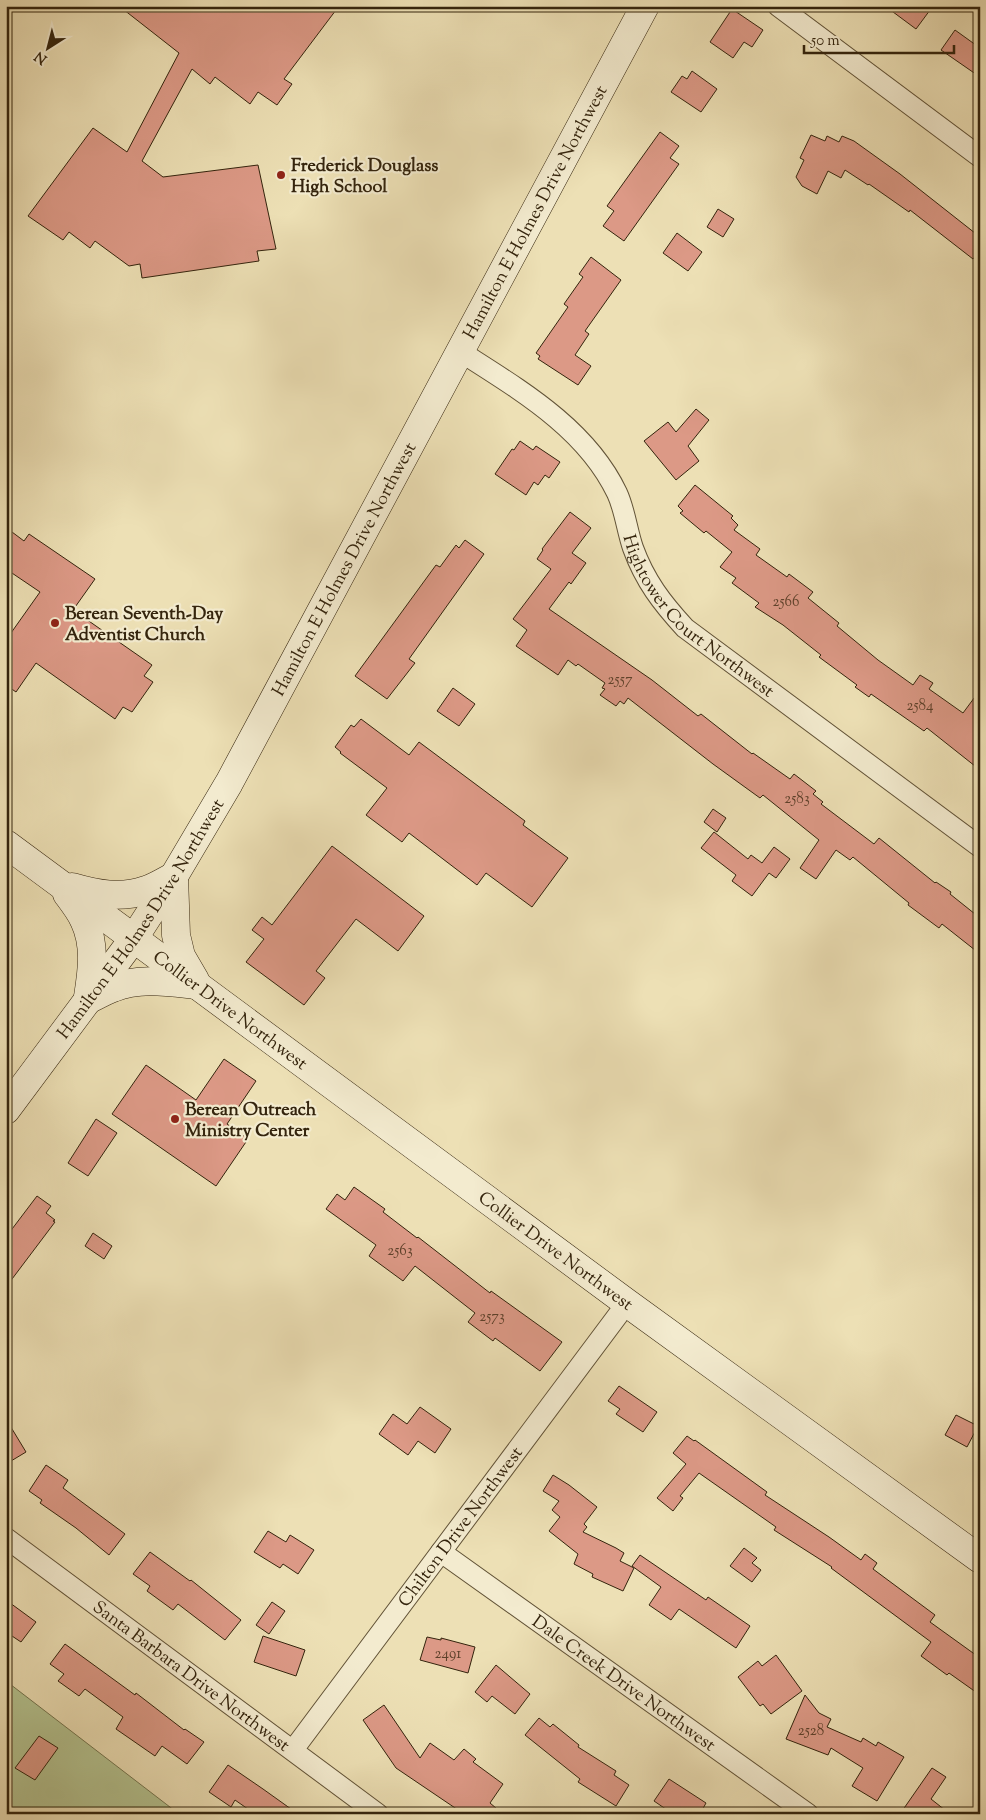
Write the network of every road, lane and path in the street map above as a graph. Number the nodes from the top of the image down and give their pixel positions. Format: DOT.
graph roads {
  1 [pos="645,6"];
  2 [pos="778,6"];
  3 [pos="980,157"];
  4 [pos="461,352"];
  5 [pos="6,844"];
  6 [pos="980,847"];
  7 [pos="174,876"];
  8 [pos="61,884"];
  9 [pos="134,938"];
  10 [pos="198,985"];
  11 [pos="88,1000"];
  12 [pos="6,1110"];
  13 [pos="627,1303"];
  14 [pos="6,1538"];
  15 [pos="441,1552"];
  16 [pos="980,1559"];
  17 [pos="293,1750"];
  18 [pos="378,1814"];
  19 [pos="808,1814"];
  1 -- 4 [label="main road, Hamilton E Holmes Drive Northwest"];
  2 -- 3 [label="street"];
  4 -- 6 [label="street, Hightower Court Northwest"];
  4 -- 7 [label="main road, Hamilton E Holmes Drive Northwest"];
  5 -- 8 [label="main road, Collier Drive Northwest"];
  7 -- 8 [label="main road"];
  7 -- 9 [label="main road, Hamilton E Holmes Drive Northwest"];
  7 -- 10 [label="main road"];
  8 -- 9 [label="main road, Collier Drive Northwest"];
  8 -- 11 [label="main road"];
  9 -- 10 [label="main road, Collier Drive Northwest"];
  9 -- 11 [label="main road, Hamilton E Holmes Drive Northwest"];
  10 -- 11 [label="main road"];
  10 -- 13 [label="main road, Collier Drive Northwest"];
  11 -- 12 [label="main road, Hamilton E Holmes Drive Northwest"];
  13 -- 15 [label="street, Chilton Drive Northwest"];
  13 -- 16 [label="main road, Collier Drive Northwest"];
  14 -- 17 [label="street, Santa Barbara Drive Northwest"];
  15 -- 17 [label="street, Chilton Drive Northwest"];
  15 -- 19 [label="street, Dale Creek Drive Northwest"];
  17 -- 18 [label="street, Santa Barbara Drive Northwest"];
}
